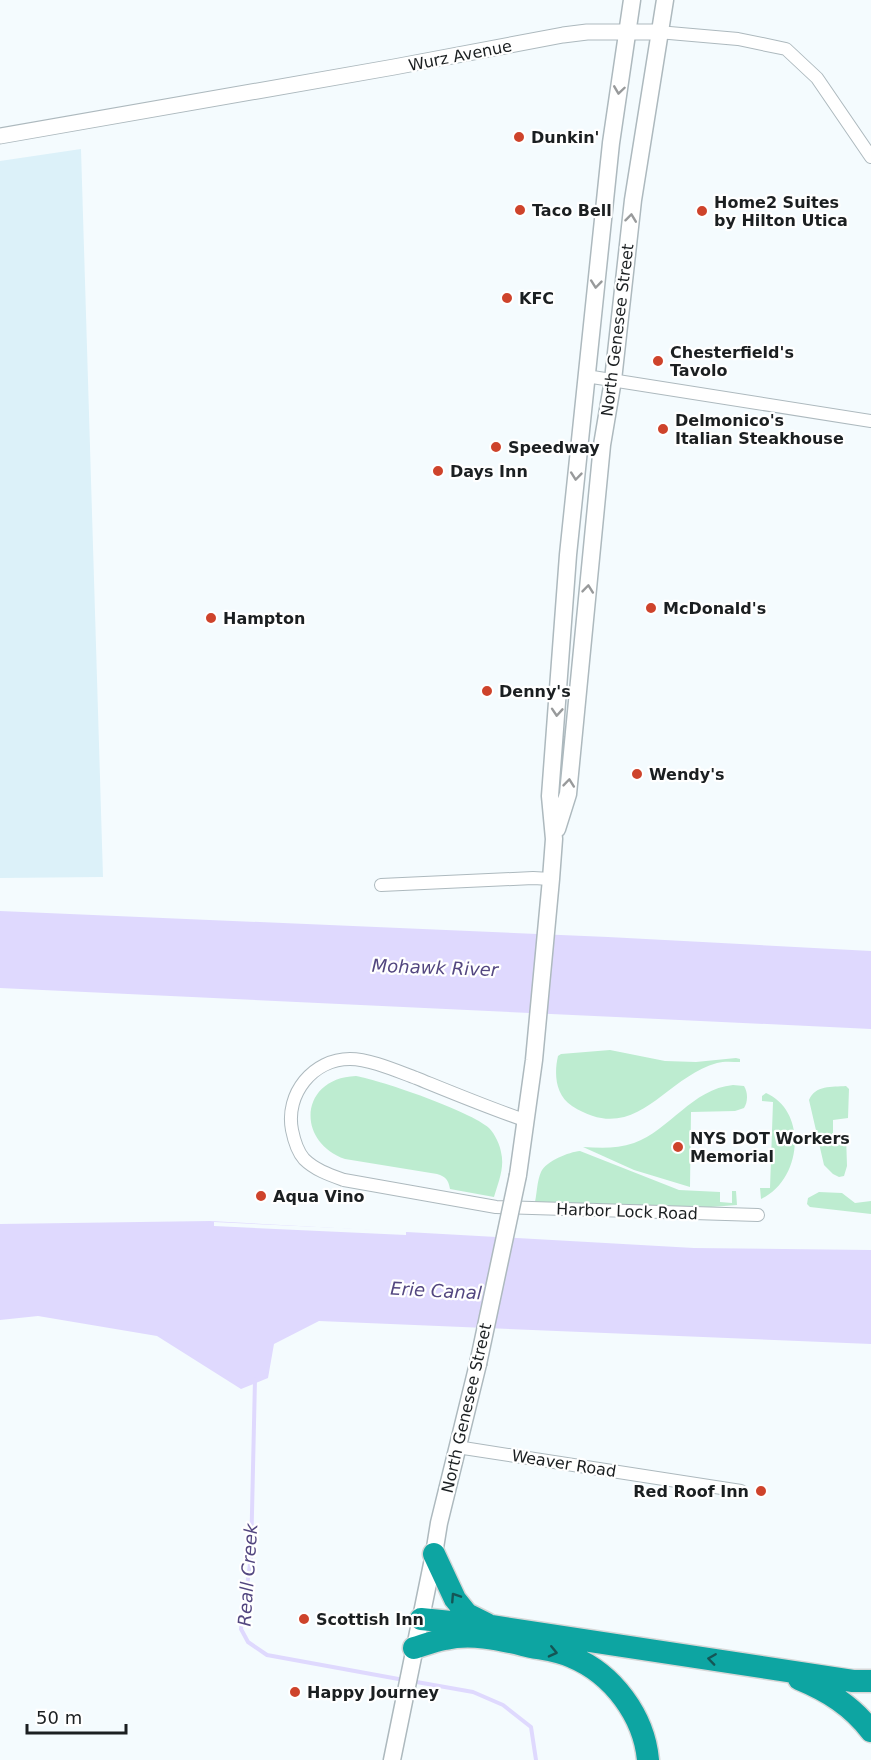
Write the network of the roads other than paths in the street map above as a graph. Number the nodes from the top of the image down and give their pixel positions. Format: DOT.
graph roads {
  1 [pos="633,0"];
  2 [pos="665,0"];
  3 [pos="627,32"];
  4 [pos="658,32"];
  5 [pos="0,136"];
  6 [pos="871,157"];
  7 [pos="586,376"];
  8 [pos="613,380"];
  9 [pos="871,420"];
  10 [pos="554,839"];
  11 [pos="551,879"];
  12 [pos="381,885"];
  13 [pos="526,1121"];
  14 [pos="758,1215"];
  15 [pos="458,1447"];
  16 [pos="741,1491"];
  17 [pos="434,1554"];
  18 [pos="421,1618"];
  19 [pos="491,1626"];
  20 [pos="412,1657"];
  21 [pos="770,1667"];
  22 [pos="871,1682"];
  23 [pos="871,1731"];
  24 [pos="392,1760"];
  25 [pos="648,1760"];
  1 -- 3 [label="main road, North Genesee Street"];
  2 -- 4 [label="main road, North Genesee Street"];
  3 -- 4 [label="street, Wurz Avenue"];
  3 -- 5 [label="street, Wurz Avenue"];
  3 -- 7 [label="main road, North Genesee Street, one-way"];
  4 -- 6 [label="street, Wurz Avenue"];
  8 -- 4 [label="main road, North Genesee Street, one-way"];
  7 -- 8 [label="street"];
  7 -- 10 [label="main road, North Genesee Street, one-way"];
  8 -- 9 [label="street"];
  10 -- 8 [label="main road, North Genesee Street, one-way"];
  10 -- 11 [label="main road, North Genesee Street"];
  11 -- 12 [label="street"];
  11 -- 13 [label="main road, North Genesee Street"];
  13 -- 14 [label="street, Harbor Lock Road"];
  13 -- 15 [label="main road, North Genesee Street, bridge"];
  15 -- 16 [label="street, Weaver Road"];
  15 -- 17 [label="main road, North Genesee Street"];
  17 -- 18 [label="main road, North Genesee Street"];
  19 -- 17 [label="highway, one-way"];
  18 -- 19 [label="highway"];
  18 -- 20 [label="main road, North Genesee Street"];
  21 -- 19 [label="highway, one-way"];
  20 -- 24 [label="main road, North Genesee Street"];
  20 -- 25 [label="highway, one-way"];
  21 -- 22 [label="highway"];
  21 -- 23 [label="highway"];
}
